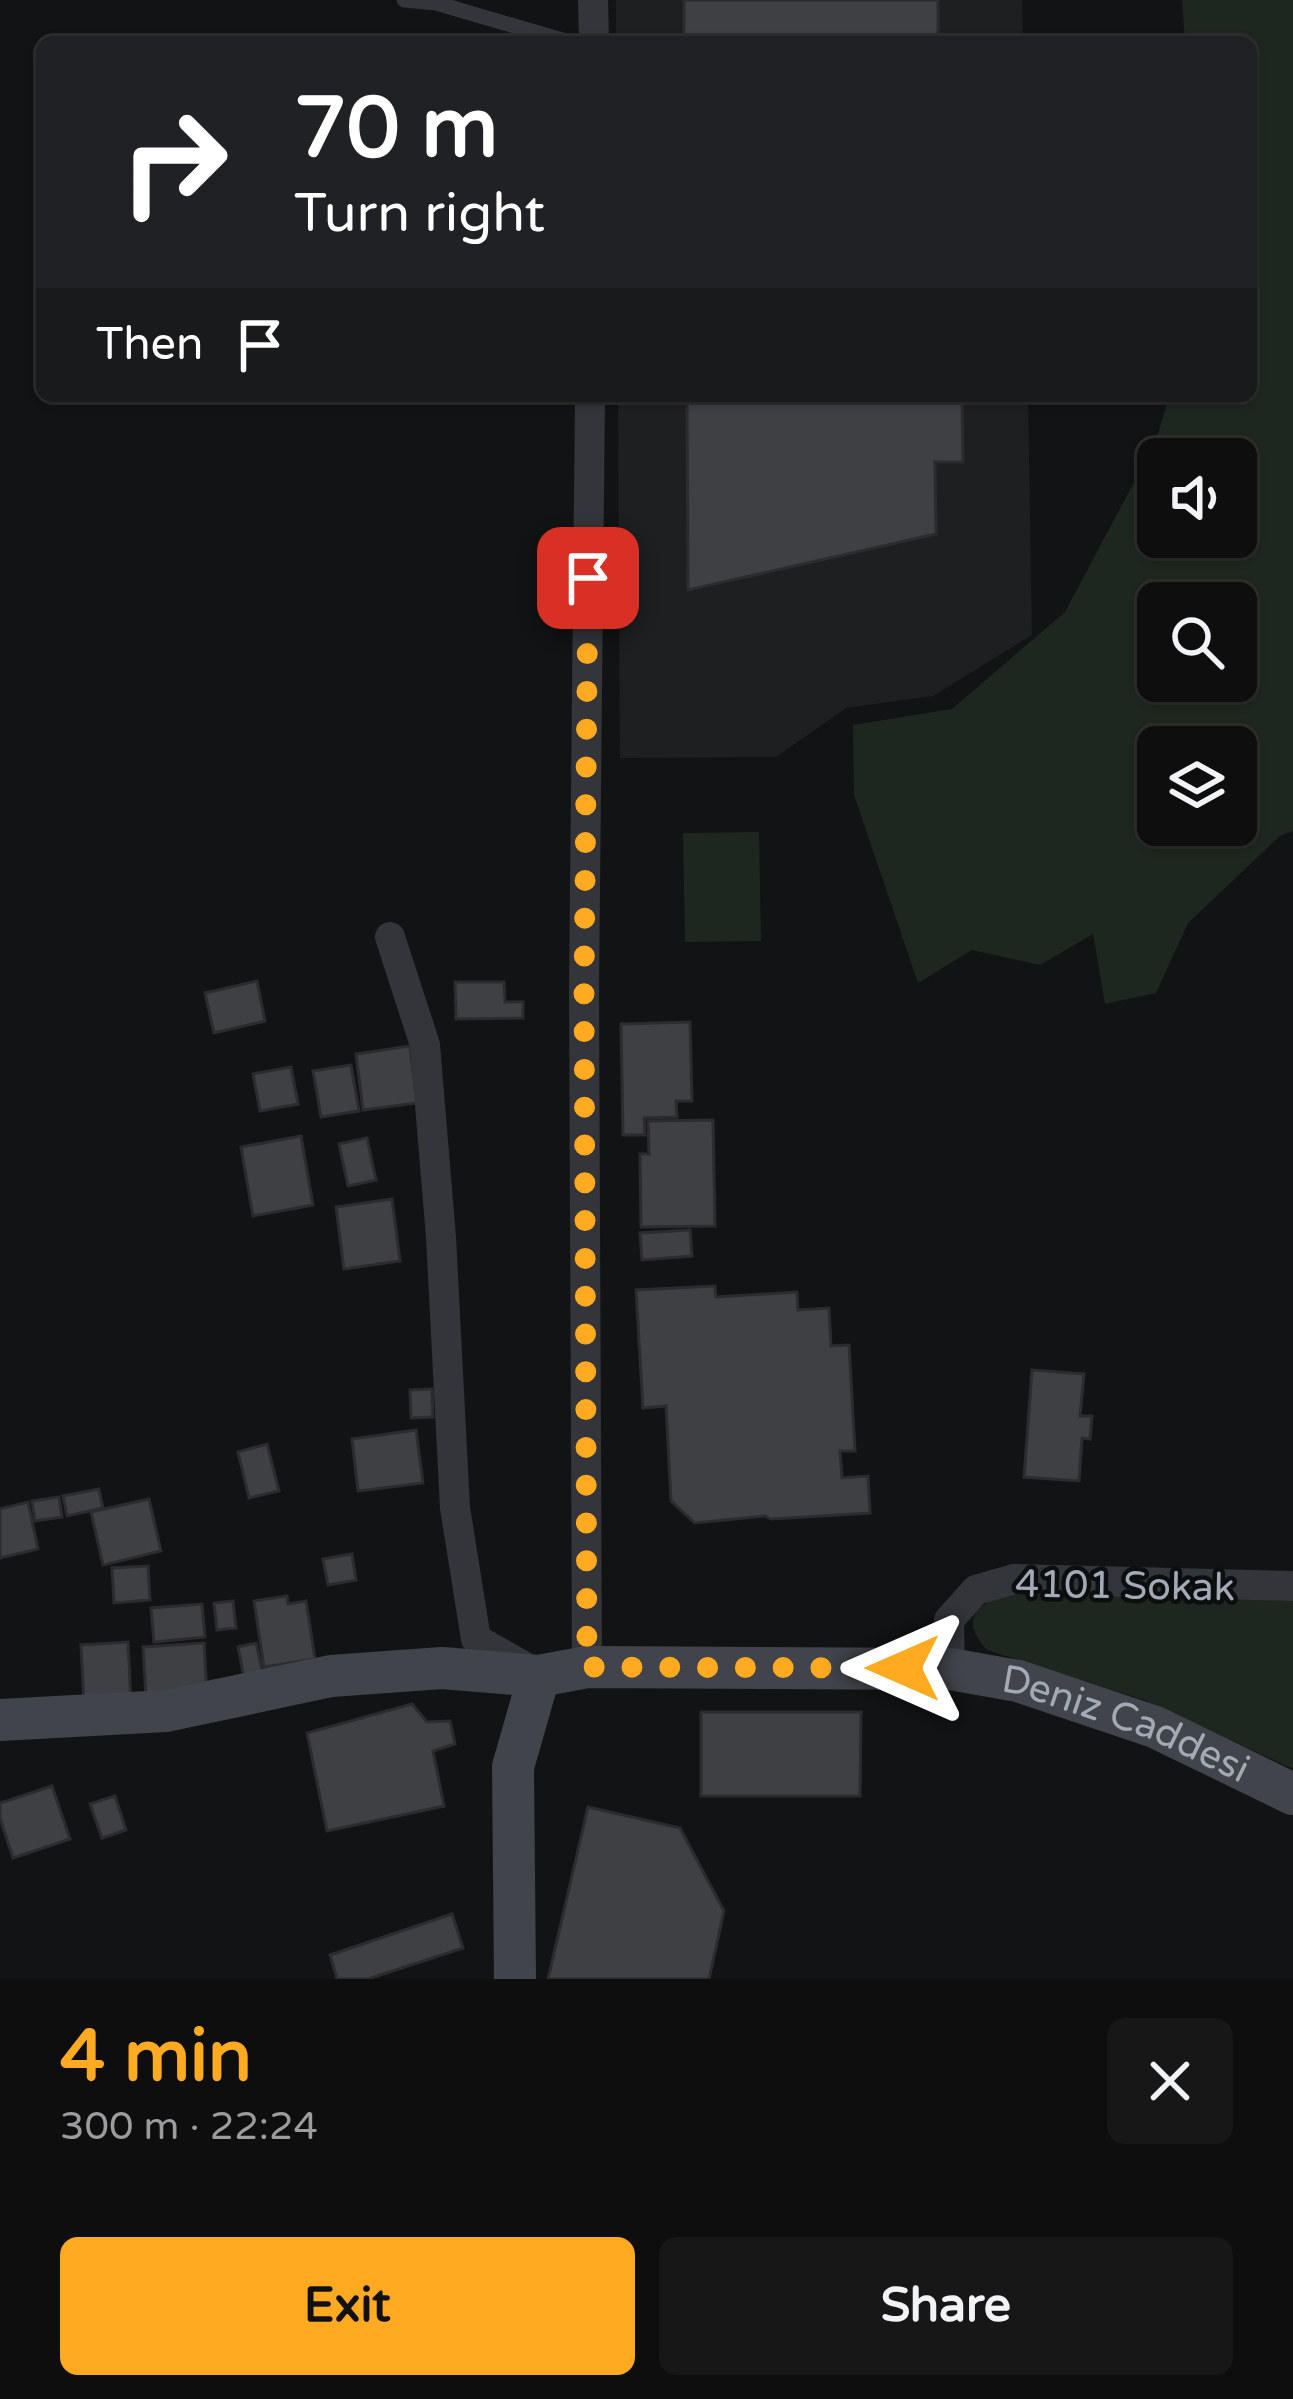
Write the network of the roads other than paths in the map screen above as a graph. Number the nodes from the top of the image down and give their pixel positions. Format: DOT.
graph roads {
  1 [pos="404,0"];
  2 [pos="593,0"];
  3 [pos="549,36"];
  4 [pos="594,36"];
  5 [pos="590,402"];
  6 [pos="390,938"];
  7 [pos="1293,1586"];
  8 [pos="587,1667"];
  9 [pos="950,1669"];
  10 [pos="539,1676"];
  11 [pos="0,1720"];
  12 [pos="1293,1794"];
  13 [pos="515,1979"];
  1 -- 3 [label="lane"];
  2 -- 4 [label="street"];
  5 -- 8 [label="street"];
  6 -- 10 [label="street"];
  7 -- 9 [label="street, 4101 Sokak"];
  8 -- 9 [label="main road, Deniz Caddesi"];
  8 -- 10 [label="main road, Deniz Caddesi"];
  9 -- 12 [label="main road, Deniz Caddesi"];
  10 -- 11 [label="main road, Deniz Caddesi"];
  10 -- 13 [label="main road"];
}
